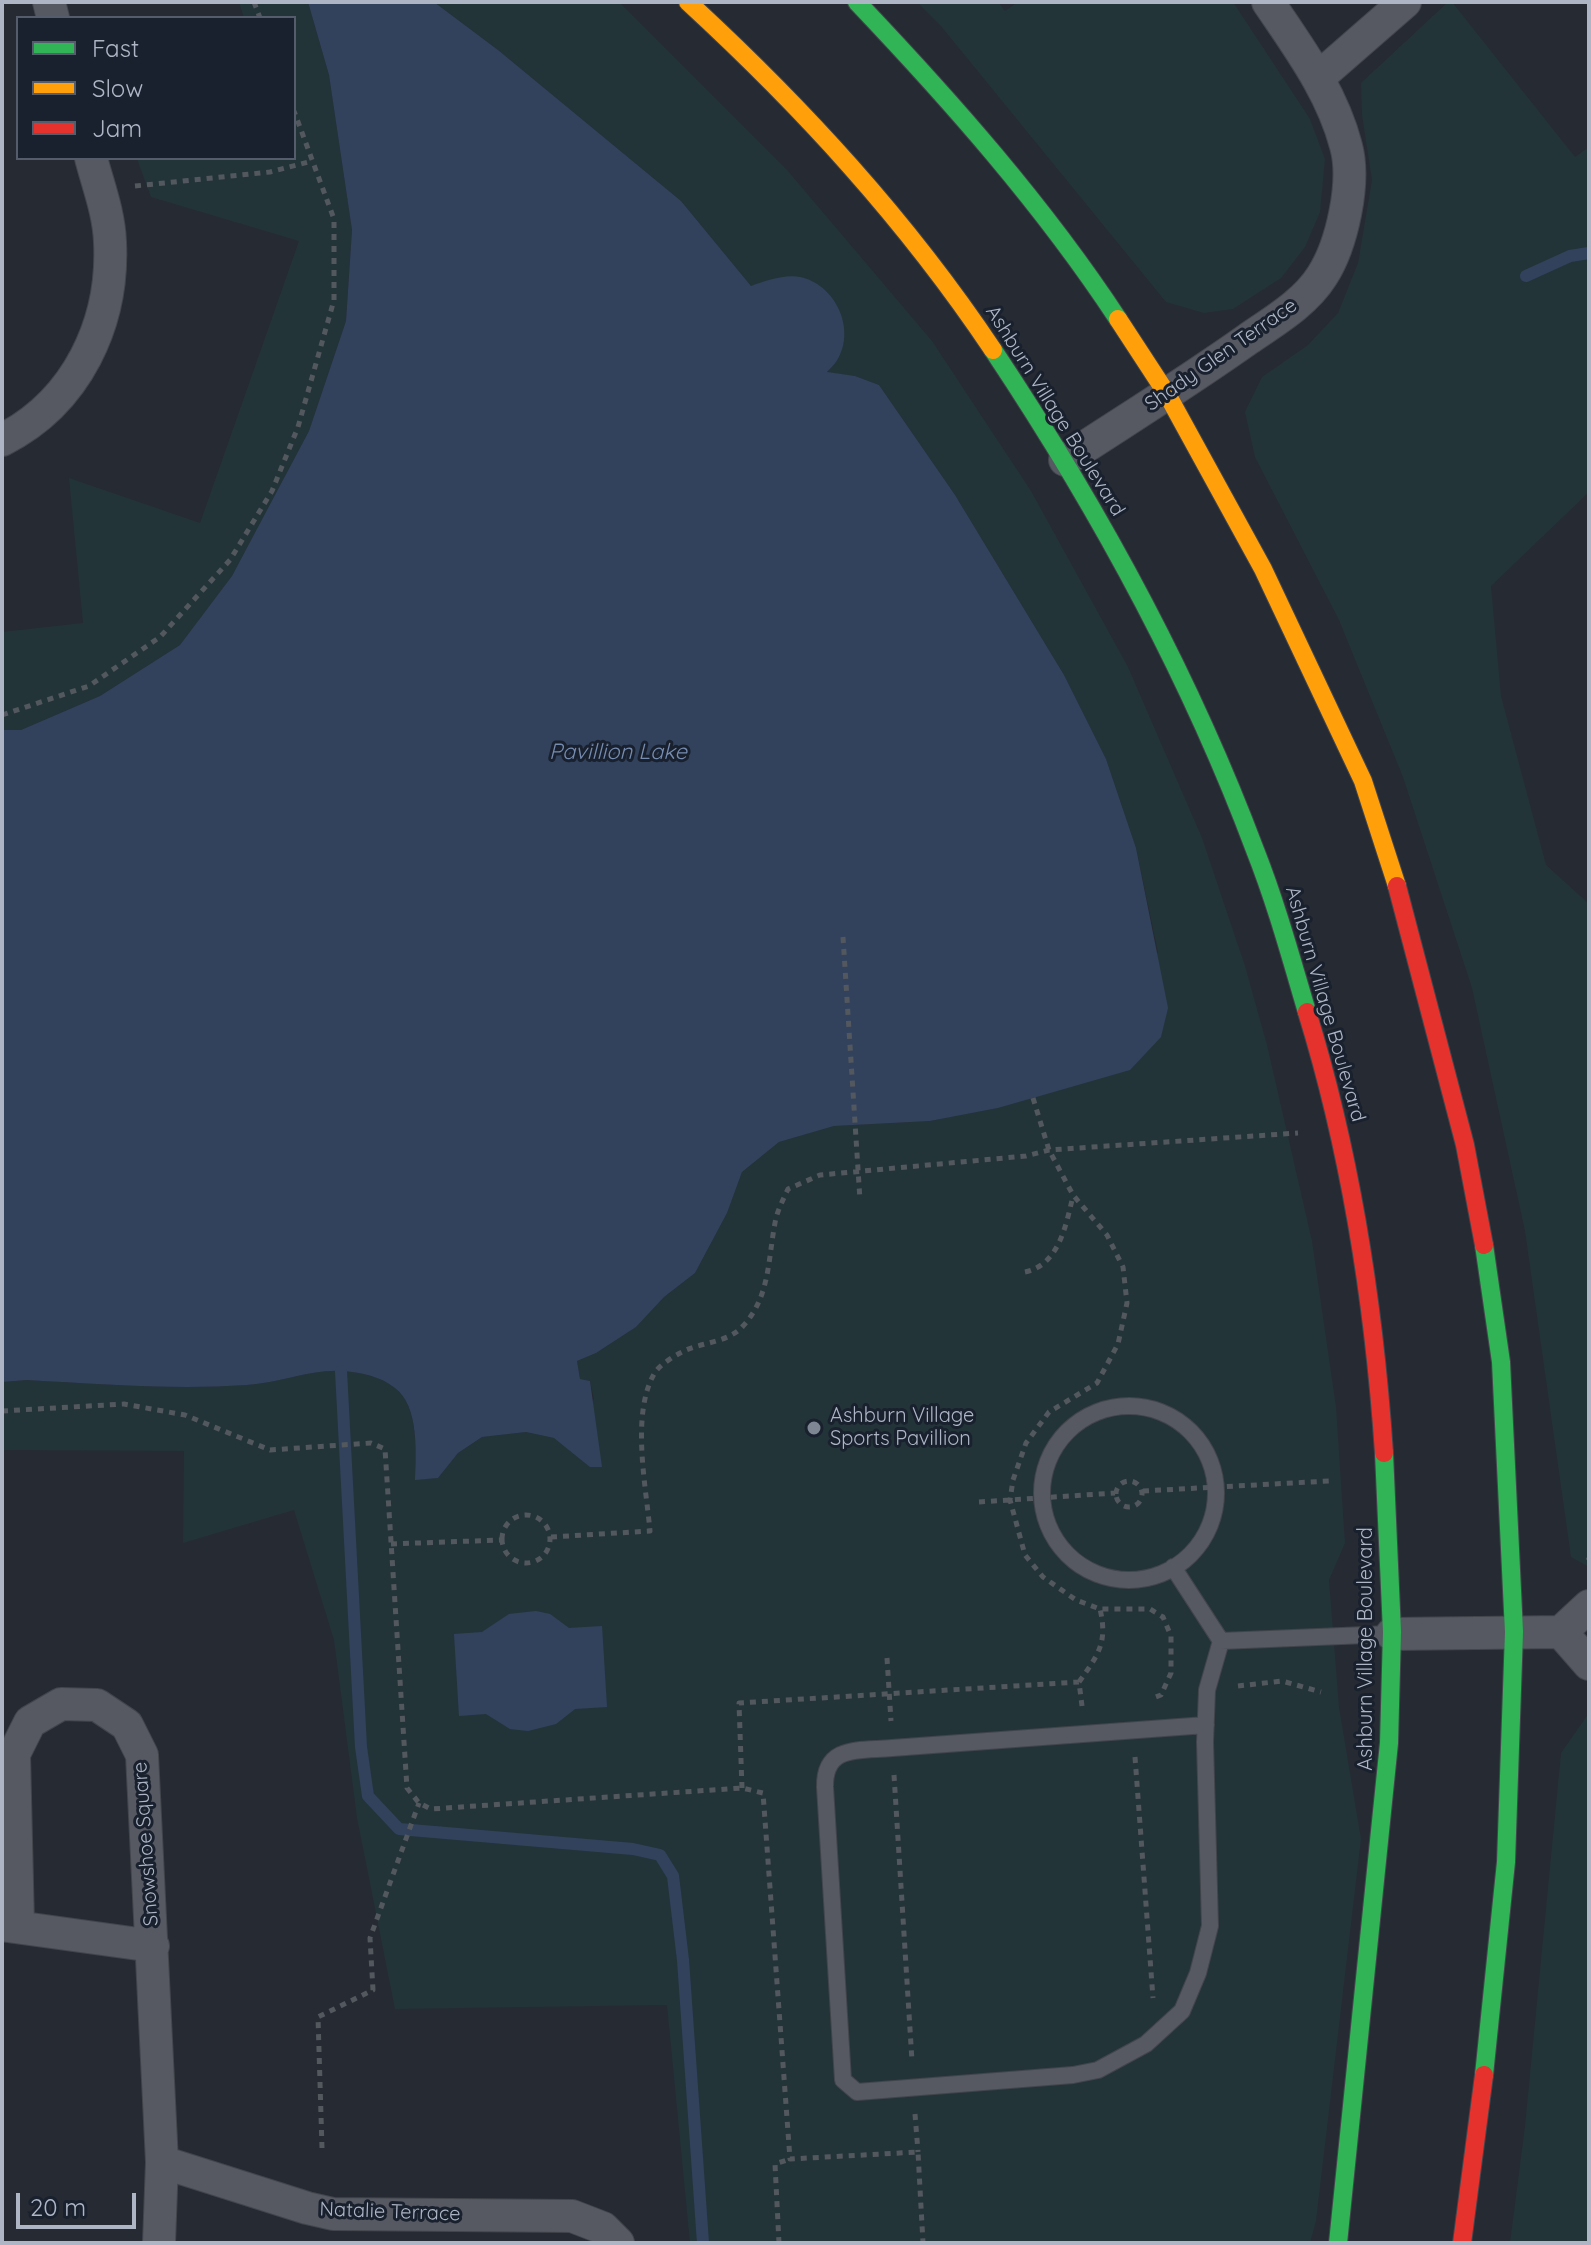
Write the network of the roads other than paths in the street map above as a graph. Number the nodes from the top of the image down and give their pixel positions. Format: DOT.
graph roads {
  1 [pos="688,2"];
  2 [pos="857,2"];
  3 [pos="1268,2"];
  4 [pos="1405,2"];
  5 [pos="1319,77"];
  6 [pos="92,160"];
  7 [pos="1167,394"];
  8 [pos="2,440"];
  9 [pos="1065,460"];
  10 [pos="1173,1567"];
  11 [pos="1589,1606"];
  12 [pos="1514,1632"];
  13 [pos="1561,1632"];
  14 [pos="1392,1634"];
  15 [pos="1221,1641"];
  16 [pos="1589,1664"];
  17 [pos="1206,1725"];
  18 [pos="10,1925"];
  19 [pos="153,1946"];
  20 [pos="162,2162"];
  21 [pos="159,2243"];
  22 [pos="618,2243"];
  23 [pos="1338,2243"];
  24 [pos="1462,2243"];
  1 -- 9 [label="main road, Ashburn Village Boulevard"];
  2 -- 7 [label="main road"];
  3 -- 5 [label="street, Shady Glen Terrace"];
  4 -- 5 [label="street"];
  5 -- 7 [label="street, Shady Glen Terrace"];
  6 -- 8 [label="street"];
  7 -- 9 [label="street, Shady Glen Terrace"];
  7 -- 12 [label="main road"];
  9 -- 14 [label="main road, Ashburn Village Boulevard"];
  10 -- 10 [label="lane"];
  10 -- 15 [label="lane"];
  11 -- 13 [label="street"];
  12 -- 13 [label="street"];
  12 -- 14 [label="street"];
  12 -- 24 [label="main road"];
  13 -- 16 [label="street"];
  14 -- 15 [label="lane"];
  14 -- 23 [label="main road, Ashburn Village Boulevard"];
  15 -- 17 [label="lane"];
  17 -- 17 [label="lane"];
  18 -- 19 [label="street, Snowshoe Square"];
  18 -- 19 [label="street, Snowshoe Square"];
  19 -- 20 [label="street, Snowshoe Square"];
  20 -- 21 [label="street, Snowshoe Square"];
  20 -- 22 [label="street, Natalie Terrace"];
}
